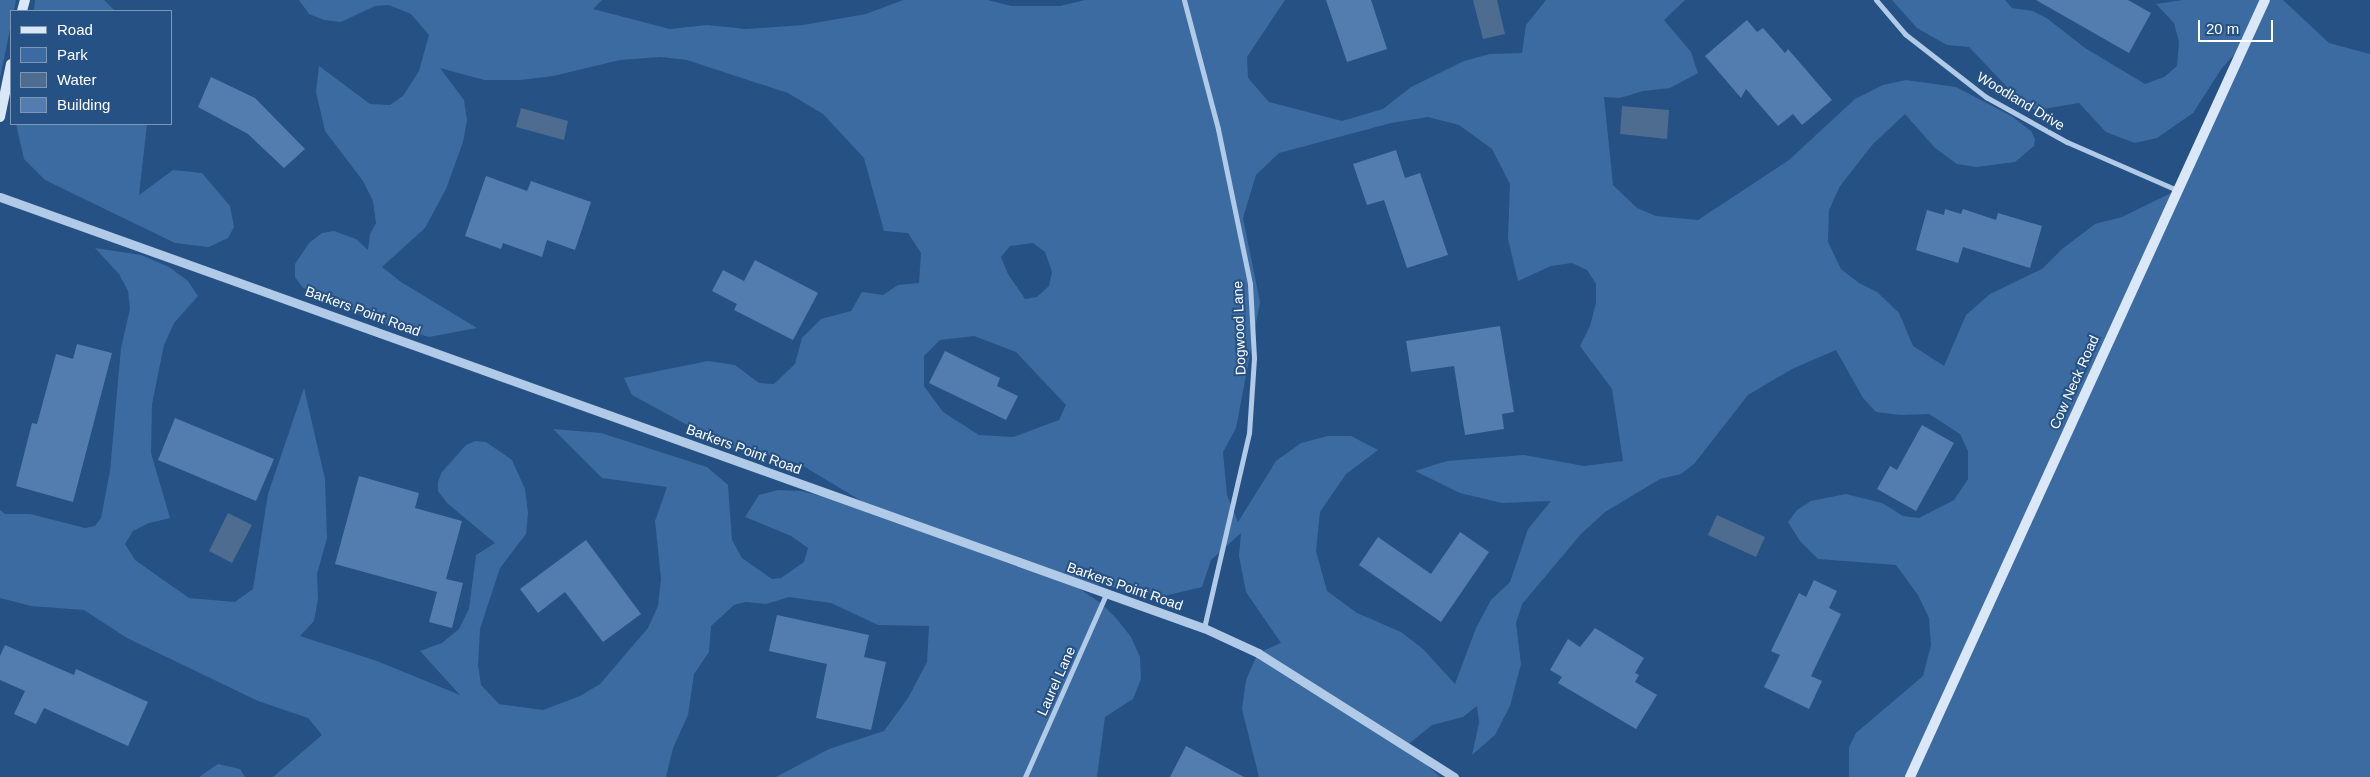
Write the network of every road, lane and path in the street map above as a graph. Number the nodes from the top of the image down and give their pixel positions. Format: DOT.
graph roads {
  1 [pos="1184,0"];
  2 [pos="1876,0"];
  3 [pos="2265,0"];
  4 [pos="10,69"];
  5 [pos="0,117"];
  6 [pos="2177,190"];
  7 [pos="0,197"];
  8 [pos="1106,594"];
  9 [pos="1204,628"];
  10 [pos="1025,777"];
  11 [pos="1454,777"];
  12 [pos="1910,777"];
  1 -- 9 [label="street, Dogwood Lane"];
  2 -- 6 [label="street, Woodland Drive"];
  3 -- 6 [label="main road, Cow Neck Road"];
  4 -- 5 [label="main road"];
  6 -- 12 [label="main road, Cow Neck Road"];
  7 -- 8 [label="street, Barkers Point Road"];
  8 -- 9 [label="street, Barkers Point Road"];
  8 -- 10 [label="street, Laurel Lane"];
  9 -- 11 [label="street, Barkers Point Road"];
}
